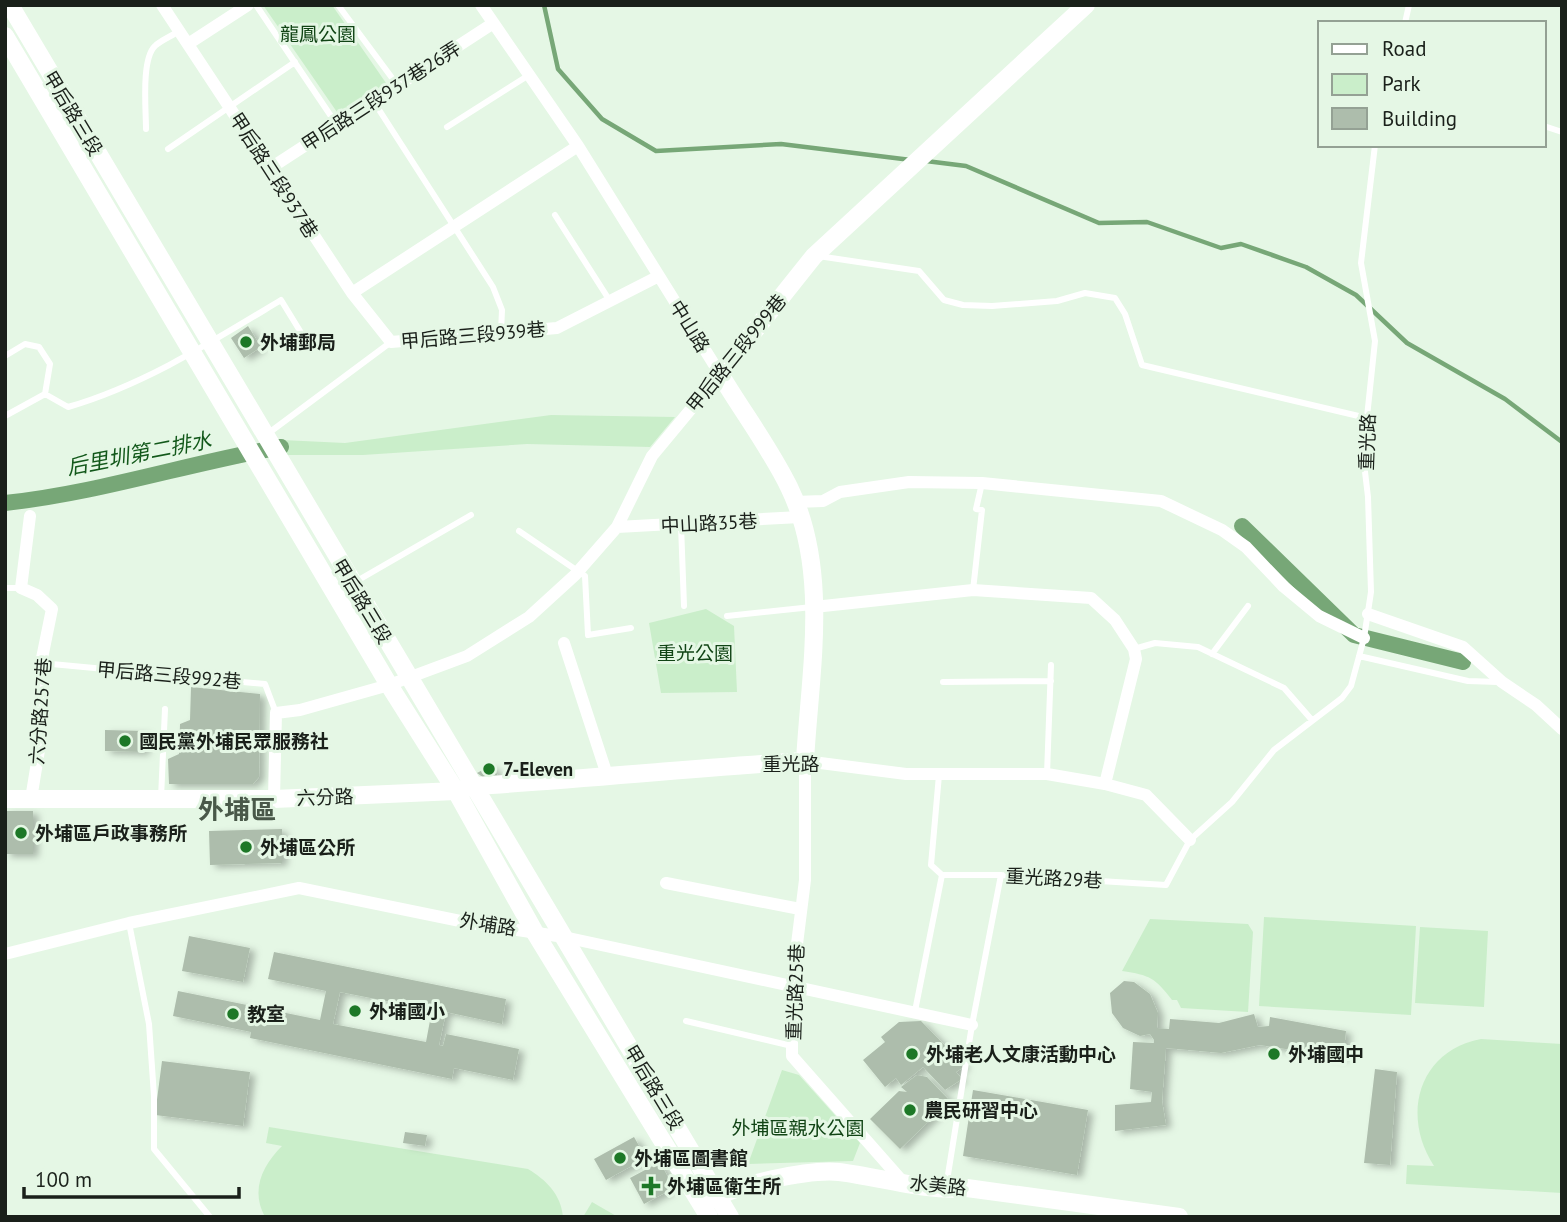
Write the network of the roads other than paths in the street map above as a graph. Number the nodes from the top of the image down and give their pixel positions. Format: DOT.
graph roads {
  1 [pos="9,5"];
  2 [pos="162,5"];
  3 [pos="248,5"];
  4 [pos="256,5"];
  5 [pos="338,5"];
  6 [pos="481,5"];
  7 [pos="1087,5"];
  8 [pos="492,24"];
  9 [pos="179,31"];
  10 [pos="5,36"];
  11 [pos="188,44"];
  12 [pos="295,62"];
  13 [pos="529,75"];
  14 [pos="398,86"];
  15 [pos="374,102"];
  16 [pos="230,108"];
  17 [pos="337,125"];
  18 [pos="447,127"];
  19 [pos="146,129"];
  20 [pos="578,146"];
  21 [pos="1376,147"];
  22 [pos="168,149"];
  23 [pos="269,169"];
  24 [pos="555,215"];
  25 [pos="455,225"];
  26 [pos="814,256"];
  27 [pos="659,276"];
  28 [pos="352,293"];
  29 [pos="610,301"];
  30 [pos="501,334"];
  31 [pos="391,342"];
  32 [pos="209,343"];
  33 [pos="309,344"];
  34 [pos="193,352"];
  35 [pos="5,356"];
  36 [pos="720,373"];
  37 [pos="45,394"];
  38 [pos="5,416"];
  39 [pos="1367,418"];
  40 [pos="265,436"];
  41 [pos="982,484"];
  42 [pos="798,510"];
  43 [pos="471,515"];
  44 [pos="30,516"];
  45 [pos="681,525"];
  46 [pos="617,527"];
  47 [pos="519,531"];
  48 [pos="579,571"];
  49 [pos="5,588"];
  50 [pos="21,588"];
  51 [pos="343,588"];
  52 [pos="973,590"];
  53 [pos="684,606"];
  54 [pos="1248,606"];
  55 [pos="814,607"];
  56 [pos="1368,614"];
  57 [pos="727,616"];
  58 [pos="631,628"];
  59 [pos="1364,638"];
  60 [pos="564,643"];
  61 [pos="1134,649"];
  62 [pos="1212,654"];
  63 [pos="1359,656"];
  64 [pos="41,663"];
  65 [pos="1051,665"];
  66 [pos="408,676"];
  67 [pos="1051,681"];
  68 [pos="943,682"];
  69 [pos="1502,682"];
  70 [pos="389,685"];
  71 [pos="165,709"];
  72 [pos="276,713"];
  73 [pos="1311,719"];
  74 [pos="1562,729"];
  75 [pos="805,761"];
  76 [pos="1047,774"];
  77 [pos="939,775"];
  78 [pos="608,778"];
  79 [pos="1105,784"];
  80 [pos="475,786"];
  81 [pos="456,791"];
  82 [pos="160,798"];
  83 [pos="5,799"];
  84 [pos="31,799"];
  85 [pos="274,799"];
  86 [pos="1190,840"];
  87 [pos="942,875"];
  88 [pos="1001,875"];
  89 [pos="666,883"];
  90 [pos="1166,885"];
  91 [pos="800,909"];
  92 [pos="129,923"];
  93 [pos="534,931"];
  94 [pos="564,937"];
  95 [pos="5,954"];
  96 [pos="792,984"];
  97 [pos="915,1011"];
  98 [pos="687,1021"];
  99 [pos="972,1025"];
  100 [pos="792,1046"];
  101 [pos="903,1182"];
  102 [pos="946,1190"];
  103 [pos="718,1195"];
  104 [pos="705,1211"];
  105 [pos="210,1217"];
  106 [pos="730,1217"];
  107 [pos="1179,1217"];
  1 -- 32 [label="street, 甲后路三段"];
  2 -- 9 [label="street, 甲后路三段937巷"];
  3 -- 11 [label="street"];
  4 -- 12 [label="lane"];
  5 -- 14 [label="lane"];
  6 -- 8 [label="street, 中山路"];
  7 -- 26 [label="street, 甲后路三段999巷"];
  8 -- 13 [label="street, 中山路"];
  8 -- 14 [label="street, 甲后路三段937巷26弄"];
  9 -- 11 [label="street, 甲后路三段937巷"];
  9 -- 19 [label="lane"];
  10 -- 34 [label="street, 甲后路三段"];
  11 -- 16 [label="street, 甲后路三段937巷"];
  12 -- 16 [label="lane"];
  12 -- 17 [label="lane"];
  13 -- 18 [label="lane"];
  13 -- 20 [label="street, 中山路"];
  14 -- 15 [label="street, 甲后路三段937巷26弄"];
  15 -- 17 [label="street, 甲后路三段937巷26弄"];
  15 -- 25 [label="lane"];
  16 -- 22 [label="lane"];
  16 -- 23 [label="street, 甲后路三段937巷"];
  17 -- 23 [label="street, 甲后路三段937巷26弄"];
  20 -- 25 [label="street"];
  20 -- 27 [label="street, 中山路"];
  21 -- 39 [label="lane, 重光路"];
  23 -- 28 [label="street, 甲后路三段937巷"];
  24 -- 29 [label="lane"];
  25 -- 28 [label="street"];
  25 -- 30 [label="lane"];
  26 -- 36 [label="street, 甲后路三段999巷"];
  26 -- 39 [label="lane"];
  27 -- 29 [label="street, 甲后路三段939巷"];
  27 -- 36 [label="street, 中山路"];
  28 -- 31 [label="street, 甲后路三段937巷"];
  29 -- 30 [label="street, 甲后路三段939巷"];
  30 -- 31 [label="street, 甲后路三段939巷"];
  31 -- 40 [label="lane, 甲后路三段939巷"];
  32 -- 33 [label="lane"];
  32 -- 34 [label="lane"];
  32 -- 40 [label="street, 甲后路三段"];
  34 -- 37 [label="lane"];
  34 -- 51 [label="street, 甲后路三段"];
  35 -- 37 [label="lane"];
  36 -- 42 [label="street, 中山路"];
  36 -- 46 [label="street, 甲后路三段999巷"];
  37 -- 38 [label="lane"];
  39 -- 56 [label="lane, 重光路"];
  40 -- 51 [label="street, 甲后路三段"];
  41 -- 42 [label="street, 中山路35巷"];
  41 -- 52 [label="lane"];
  41 -- 59 [label="street, 中山路35巷"];
  42 -- 45 [label="street, 中山路35巷"];
  42 -- 55 [label="street, 中山路"];
  43 -- 51 [label="lane"];
  44 -- 50 [label="street"];
  45 -- 46 [label="street, 中山路35巷"];
  45 -- 53 [label="lane"];
  46 -- 48 [label="street, 甲后路三段999巷"];
  47 -- 48 [label="lane"];
  48 -- 58 [label="lane"];
  48 -- 66 [label="street, 甲后路三段999巷"];
  49 -- 50 [label="lane"];
  50 -- 64 [label="street, 六分路257巷"];
  51 -- 66 [label="street, 甲后路三段"];
  51 -- 70 [label="street, 甲后路三段"];
  52 -- 55 [label="street"];
  52 -- 61 [label="street"];
  54 -- 62 [label="lane"];
  55 -- 57 [label="lane"];
  55 -- 75 [label="street, 中山路"];
  56 -- 59 [label="lane, 重光路"];
  56 -- 69 [label="street"];
  59 -- 63 [label="lane, 重光路"];
  60 -- 78 [label="street"];
  61 -- 62 [label="lane"];
  61 -- 79 [label="street"];
  62 -- 73 [label="lane"];
  63 -- 69 [label="lane"];
  63 -- 73 [label="lane, 重光路"];
  64 -- 72 [label="lane, 甲后路三段992巷"];
  64 -- 84 [label="street, 六分路257巷"];
  65 -- 67 [label="lane"];
  66 -- 70 [label="street, 甲后路三段999巷"];
  66 -- 80 [label="street, 甲后路三段"];
  67 -- 68 [label="lane"];
  67 -- 76 [label="lane"];
  69 -- 74 [label="street"];
  70 -- 72 [label="street"];
  70 -- 81 [label="street, 甲后路三段"];
  71 -- 82 [label="lane"];
  72 -- 85 [label="street, 甲后路三段992巷"];
  73 -- 86 [label="lane, 重光路"];
  75 -- 77 [label="street, 重光路"];
  75 -- 78 [label="street, 重光路"];
  75 -- 91 [label="street, 重光路25巷"];
  76 -- 77 [label="street, 重光路"];
  76 -- 79 [label="street, 重光路"];
  77 -- 87 [label="lane"];
  78 -- 80 [label="street, 重光路"];
  79 -- 86 [label="street, 重光路"];
  80 -- 81 [label="street, 六分路"];
  80 -- 94 [label="street, 甲后路三段"];
  81 -- 85 [label="street, 六分路"];
  81 -- 93 [label="street, 甲后路三段"];
  82 -- 84 [label="street, 六分路"];
  82 -- 85 [label="street, 六分路"];
  83 -- 84 [label="street, 六分路"];
  86 -- 90 [label="lane, 重光路"];
  87 -- 88 [label="lane, 重光路29巷"];
  87 -- 97 [label="lane"];
  88 -- 90 [label="lane, 重光路29巷"];
  88 -- 99 [label="lane"];
  89 -- 91 [label="street"];
  91 -- 96 [label="street, 重光路25巷"];
  92 -- 93 [label="street, 外埔路"];
  92 -- 95 [label="street, 外埔路"];
  92 -- 105 [label="lane"];
  93 -- 94 [label="street, 外埔路"];
  93 -- 104 [label="street, 甲后路三段"];
  94 -- 96 [label="street, 外埔路"];
  94 -- 103 [label="street, 甲后路三段"];
  96 -- 97 [label="street, 外埔路"];
  96 -- 100 [label="street, 重光路25巷"];
  97 -- 99 [label="street, 外埔路"];
  98 -- 100 [label="lane"];
  99 -- 102 [label="lane"];
  100 -- 101 [label="street, 重光路25巷"];
  101 -- 102 [label="street, 水美路"];
  101 -- 103 [label="street, 水美路"];
  102 -- 107 [label="street, 水美路"];
  103 -- 104 [label="street, 水美路"];
  103 -- 106 [label="street, 甲后路三段"];
}
